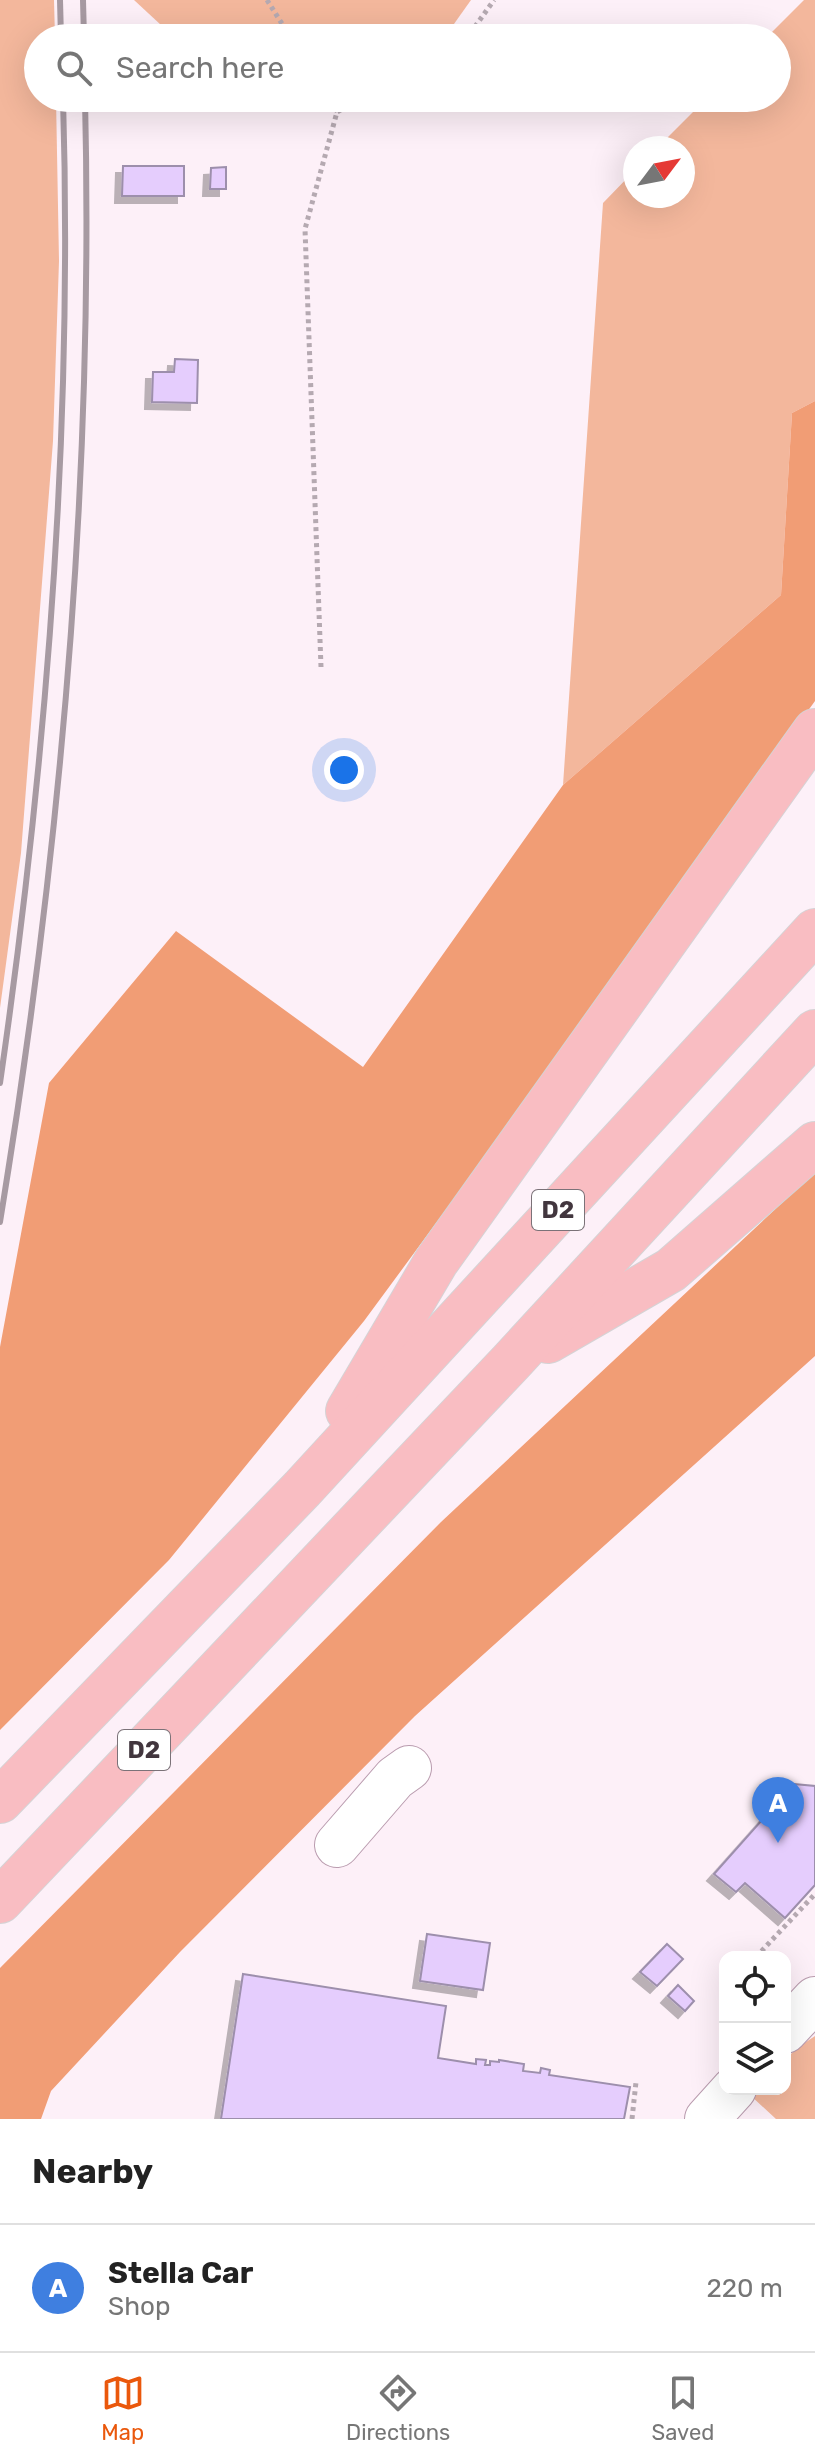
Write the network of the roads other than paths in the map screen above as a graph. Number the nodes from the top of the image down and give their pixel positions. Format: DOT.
graph roads {
  1 [pos="815,731"];
  2 [pos="815,931"];
  3 [pos="815,1032"];
  4 [pos="815,1144"];
  5 [pos="511,1362"];
  6 [pos="302,1489"];
  7 [pos="409,1768"];
  8 [pos="0,1801"];
  9 [pos="337,1845"];
  10 [pos="0,1901"];
  11 [pos="815,1999"];
  12 [pos="791,2025"];
  13 [pos="729,2095"];
  14 [pos="707,2119"];
  1 -- 6 [label="highway"];
  2 -- 6 [label="highway, D2"];
  3 -- 5 [label="highway, D2"];
  4 -- 5 [label="highway"];
  5 -- 10 [label="highway, D2"];
  6 -- 8 [label="highway, D2"];
  7 -- 9 [label="lane"];
  11 -- 12 [label="lane"];
  13 -- 14 [label="lane"];
}
